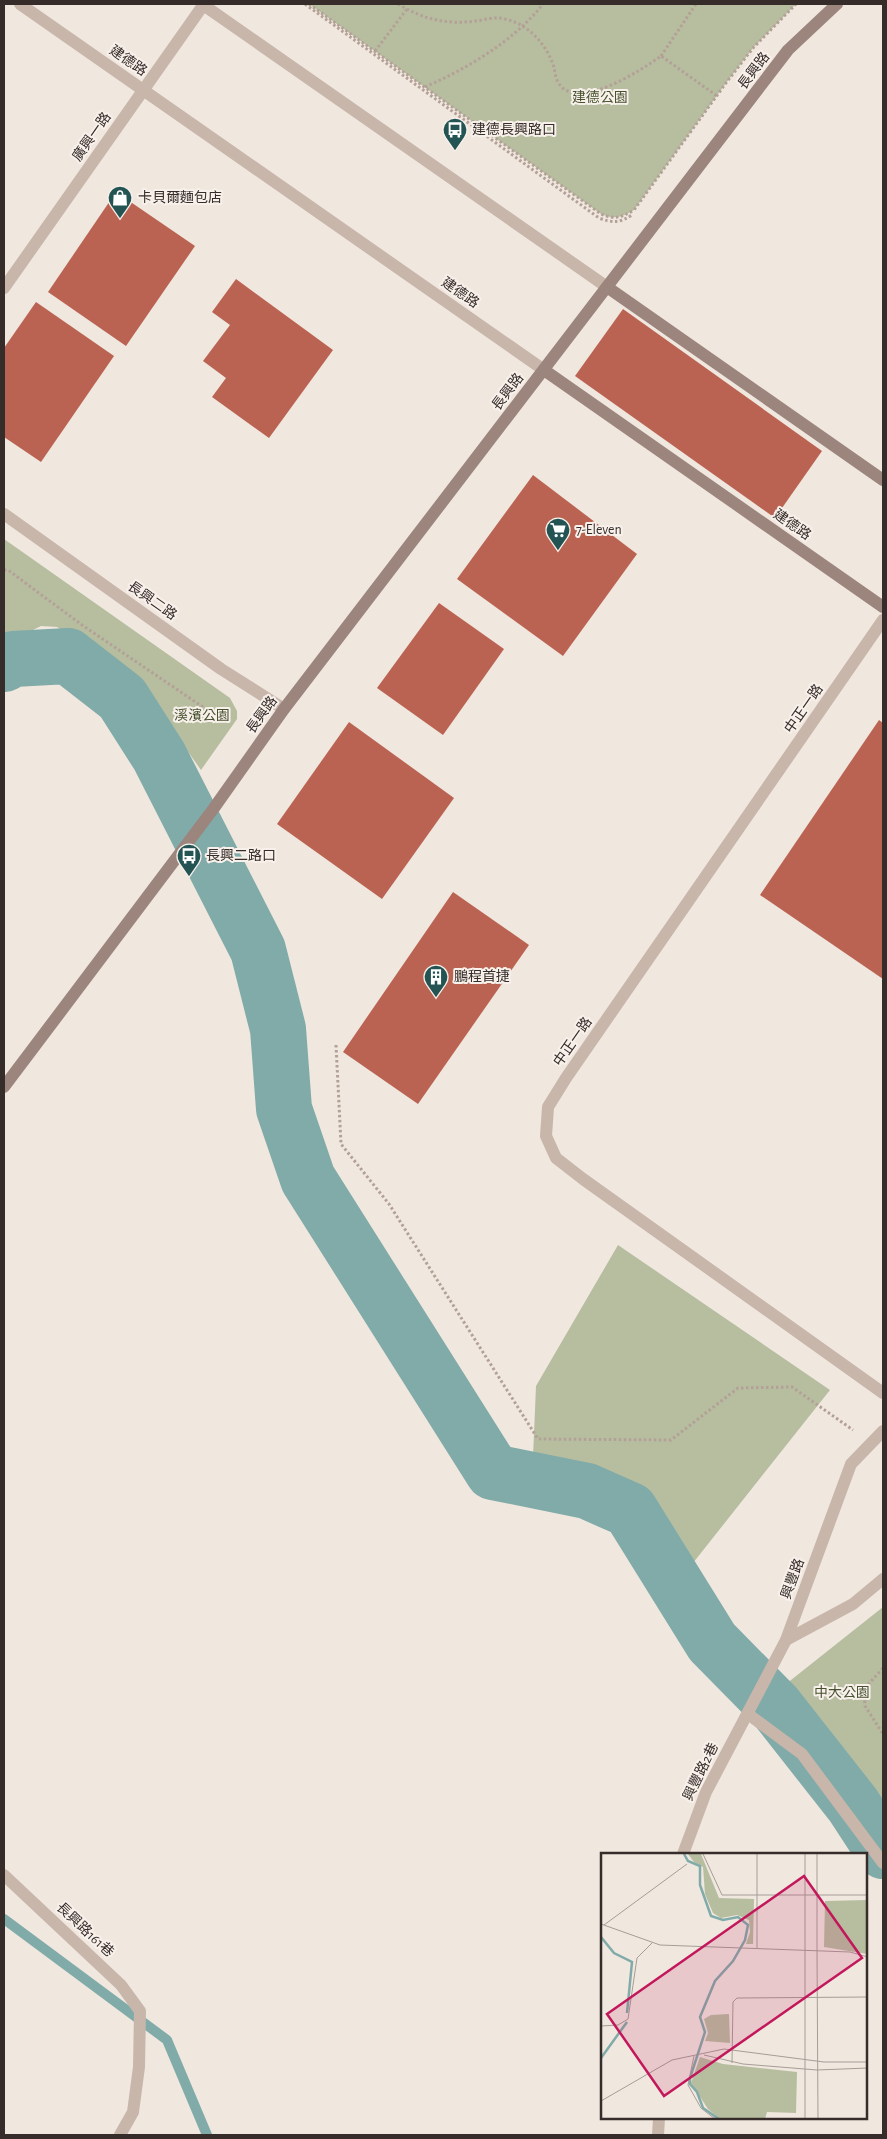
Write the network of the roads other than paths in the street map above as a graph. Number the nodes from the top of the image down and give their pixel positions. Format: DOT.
graph roads {
  1 [pos="20,4"];
  2 [pos="203,4"];
  3 [pos="837,4"];
  4 [pos="143,90"];
  5 [pos="608,287"];
  6 [pos="4,288"];
  7 [pos="544,370"];
  8 [pos="883,480"];
  9 [pos="4,514"];
  10 [pos="883,607"];
  11 [pos="883,620"];
  12 [pos="284,709"];
  13 [pos="4,1087"];
  14 [pos="883,1393"];
  15 [pos="883,1431"];
  16 [pos="883,1579"];
  17 [pos="786,1640"];
  18 [pos="771,1669"];
  19 [pos="750,1710"];
  20 [pos="682,1853"];
  21 [pos="883,1863"];
  22 [pos="4,1875"];
  23 [pos="659,2119"];
  24 [pos="120,2135"];
  25 [pos="658,2135"];
  1 -- 4 [label="street, 建德路"];
  2 -- 4 [label="street, 廣興一路"];
  2 -- 5 [label="street"];
  3 -- 5 [label="main road, 長興路"];
  4 -- 6 [label="street, 廣興一路"];
  4 -- 7 [label="street, 建德路"];
  5 -- 7 [label="main road, 長興路"];
  5 -- 8 [label="main road"];
  7 -- 10 [label="main road, 建德路"];
  7 -- 12 [label="main road, 長興路"];
  9 -- 12 [label="street, 長興二路"];
  11 -- 14 [label="street, 中正一路"];
  12 -- 13 [label="main road, 長興路"];
  15 -- 17 [label="street, 興豐路"];
  16 -- 17 [label="street"];
  17 -- 18 [label="street, 興豐路"];
  18 -- 19 [label="street, 興豐路2巷"];
  19 -- 20 [label="street, 興豐路2巷"];
  19 -- 21 [label="street"];
  22 -- 24 [label="street, 長興路161巷"];
  23 -- 25 [label="street"];
}
